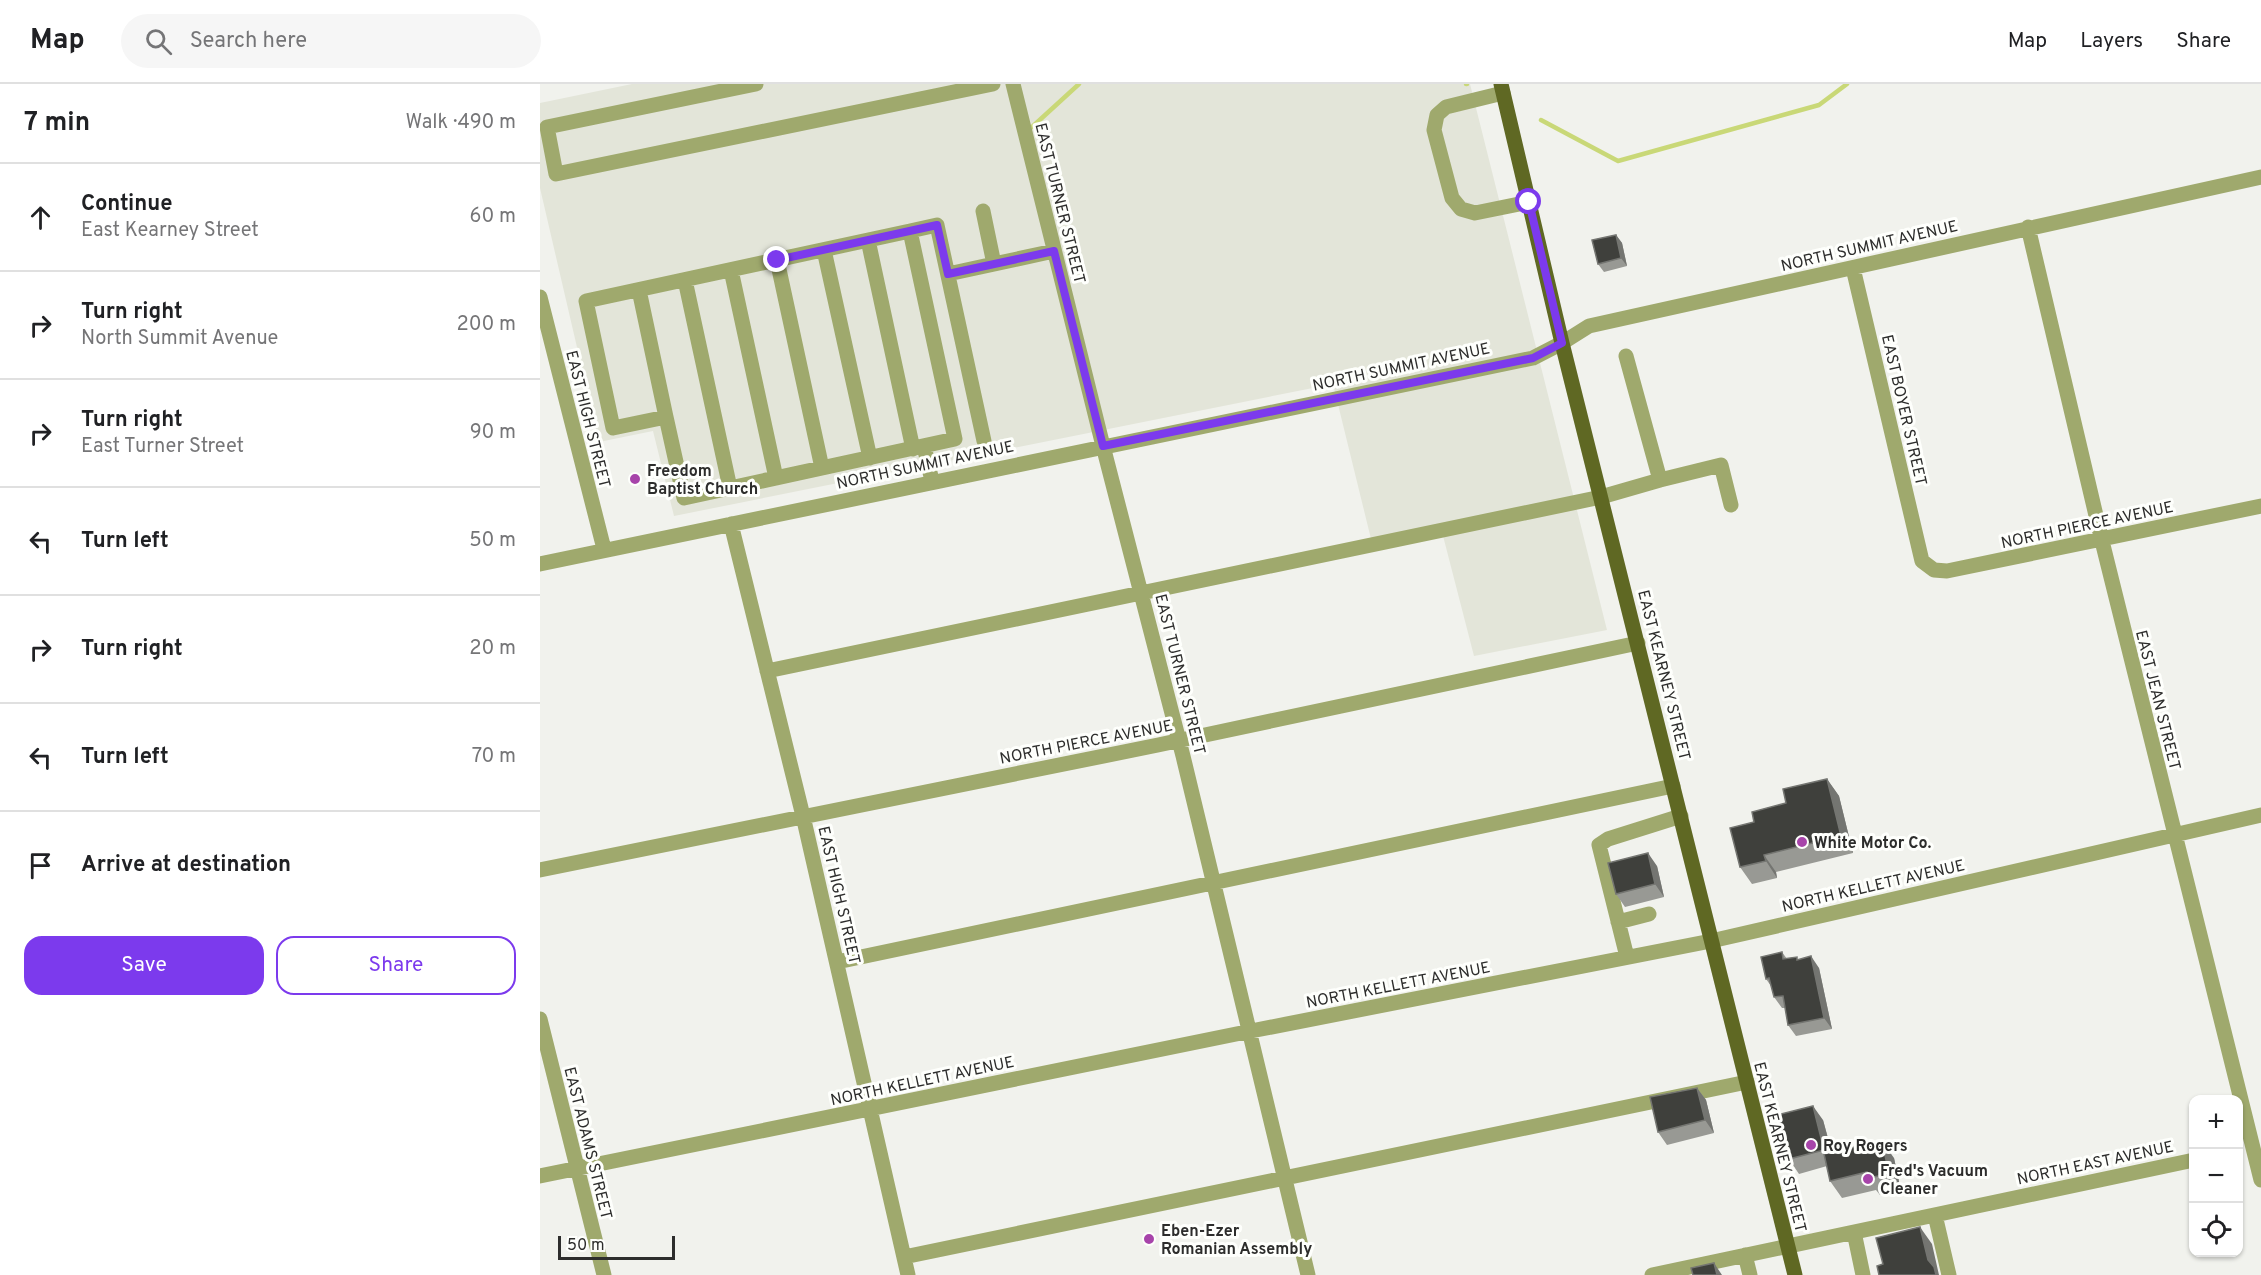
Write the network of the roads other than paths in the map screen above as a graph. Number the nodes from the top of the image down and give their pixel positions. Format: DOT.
graph roads {
  1 [pos="756,84"];
  2 [pos="993,84"];
  3 [pos="1013,84"];
  4 [pos="961,87"];
  5 [pos="1502,88"];
  6 [pos="545,148"];
  7 [pos="2261,177"];
  8 [pos="1529,202"];
  9 [pos="982,211"];
  10 [pos="2028,227"];
  11 [pos="910,231"];
  12 [pos="868,240"];
  13 [pos="825,250"];
  14 [pos="1054,251"];
  15 [pos="777,260"];
  16 [pos="994,264"];
  17 [pos="1853,268"];
  18 [pos="730,270"];
  19 [pos="948,274"];
  20 [pos="685,280"];
  21 [pos="639,290"];
  22 [pos="540,297"];
  23 [pos="1562,343"];
  24 [pos="1626,356"];
  25 [pos="666,417"];
  26 [pos="984,441"];
  27 [pos="1103,446"];
  28 [pos="919,447"];
  29 [pos="870,458"];
  30 [pos="822,468"];
  31 [pos="776,478"];
  32 [pos="1660,480"];
  33 [pos="932,482"];
  34 [pos="730,488"];
  35 [pos="1602,497"];
  36 [pos="1731,505"];
  37 [pos="2261,506"];
  38 [pos="731,524"];
  39 [pos="2102,541"];
  40 [pos="604,549"];
  41 [pos="1922,561"];
  42 [pos="540,564"];
  43 [pos="1141,592"];
  44 [pos="1638,643"];
  45 [pos="767,671"];
  46 [pos="1179,740"];
  47 [pos="1673,786"];
  48 [pos="2261,815"];
  49 [pos="803,816"];
  50 [pos="1681,816"];
  51 [pos="2174,834"];
  52 [pos="540,870"];
  53 [pos="1214,881"];
  54 [pos="1649,914"];
  55 [pos="1618,922"];
  56 [pos="1711,941"];
  57 [pos="1627,957"];
  58 [pos="837,962"];
  59 [pos="540,1019"];
  60 [pos="1251,1031"];
  61 [pos="1746,1082"];
  62 [pos="872,1109"];
  63 [pos="2251,1148"];
  64 [pos="2189,1161"];
  65 [pos="576,1168"];
  66 [pos="540,1176"];
  67 [pos="1285,1178"];
  68 [pos="2261,1180"];
  69 [pos="1935,1215"];
  70 [pos="1854,1232"];
  71 [pos="1788,1246"];
  72 [pos="1745,1255"];
  73 [pos="904,1257"];
  74 [pos="604,1275"];
  75 [pos="908,1275"];
  76 [pos="1308,1275"];
  77 [pos="1652,1275"];
  78 [pos="1750,1275"];
  79 [pos="1795,1275"];
  80 [pos="1863,1275"];
  81 [pos="1949,1275"];
  1 -- 6 [label="street"];
  2 -- 4 [label="street"];
  3 -- 14 [label="street, EAST TURNER STREET"];
  4 -- 6 [label="street"];
  5 -- 8 [label="main road, EAST KEARNEY STREET"];
  5 -- 8 [label="street"];
  7 -- 10 [label="street, NORTH SUMMIT AVENUE"];
  8 -- 23 [label="main road, EAST KEARNEY STREET"];
  9 -- 16 [label="street"];
  10 -- 17 [label="street, NORTH SUMMIT AVENUE"];
  10 -- 39 [label="street, EAST JEAN STREET"];
  11 -- 12 [label="street"];
  11 -- 19 [label="street"];
  11 -- 28 [label="street"];
  12 -- 13 [label="street"];
  12 -- 28 [label="street"];
  13 -- 15 [label="street"];
  13 -- 29 [label="street"];
  14 -- 16 [label="street"];
  14 -- 27 [label="street, EAST TURNER STREET"];
  15 -- 18 [label="street"];
  15 -- 30 [label="street"];
  16 -- 19 [label="street"];
  17 -- 23 [label="street, NORTH SUMMIT AVENUE"];
  17 -- 41 [label="street, EAST BOYER STREET"];
  18 -- 20 [label="street"];
  18 -- 31 [label="street"];
  19 -- 26 [label="street"];
  20 -- 21 [label="street"];
  20 -- 34 [label="street"];
  21 -- 25 [label="street"];
  21 -- 25 [label="street"];
  22 -- 40 [label="street, EAST HIGH STREET"];
  23 -- 27 [label="street, NORTH SUMMIT AVENUE"];
  23 -- 35 [label="main road, EAST KEARNEY STREET"];
  24 -- 32 [label="street"];
  25 -- 34 [label="street"];
  27 -- 33 [label="street, NORTH SUMMIT AVENUE"];
  27 -- 43 [label="street, EAST TURNER STREET"];
  28 -- 29 [label="street"];
  28 -- 33 [label="street"];
  29 -- 30 [label="street"];
  30 -- 31 [label="street"];
  31 -- 34 [label="street"];
  32 -- 35 [label="street"];
  32 -- 36 [label="street"];
  33 -- 38 [label="street, NORTH SUMMIT AVENUE"];
  35 -- 43 [label="street"];
  35 -- 44 [label="main road, EAST KEARNEY STREET"];
  37 -- 39 [label="street, NORTH PIERCE AVENUE"];
  38 -- 40 [label="street, NORTH SUMMIT AVENUE"];
  38 -- 45 [label="street, EAST HIGH STREET"];
  39 -- 41 [label="street, NORTH PIERCE AVENUE"];
  39 -- 51 [label="street, EAST JEAN STREET"];
  40 -- 42 [label="street, NORTH SUMMIT AVENUE"];
  43 -- 45 [label="street"];
  43 -- 46 [label="street, EAST TURNER STREET"];
  44 -- 46 [label="street, NORTH PIERCE AVENUE"];
  44 -- 47 [label="main road, EAST KEARNEY STREET"];
  45 -- 49 [label="street, EAST HIGH STREET"];
  46 -- 49 [label="street, NORTH PIERCE AVENUE"];
  46 -- 53 [label="street, EAST TURNER STREET"];
  47 -- 50 [label="main road, EAST KEARNEY STREET"];
  47 -- 53 [label="street"];
  48 -- 51 [label="street, NORTH KELLETT AVENUE"];
  49 -- 52 [label="street, NORTH PIERCE AVENUE"];
  49 -- 58 [label="street, EAST HIGH STREET"];
  50 -- 55 [label="street"];
  50 -- 56 [label="main road, EAST KEARNEY STREET"];
  51 -- 56 [label="street, NORTH KELLETT AVENUE"];
  51 -- 63 [label="street, EAST JEAN STREET"];
  53 -- 58 [label="street"];
  53 -- 60 [label="street, EAST TURNER STREET"];
  54 -- 55 [label="street"];
  55 -- 57 [label="street"];
  56 -- 57 [label="street, NORTH KELLETT AVENUE"];
  56 -- 61 [label="main road, EAST KEARNEY STREET"];
  57 -- 60 [label="street, NORTH KELLETT AVENUE"];
  58 -- 62 [label="street, EAST HIGH STREET"];
  59 -- 65 [label="street, EAST ADAMS STREET"];
  60 -- 62 [label="street, NORTH KELLETT AVENUE"];
  60 -- 67 [label="street, EAST TURNER STREET"];
  61 -- 67 [label="street"];
  61 -- 71 [label="main road, EAST KEARNEY STREET"];
  62 -- 65 [label="street, NORTH KELLETT AVENUE"];
  62 -- 73 [label="street, EAST HIGH STREET"];
  63 -- 68 [label="street, EAST JEAN STREET"];
  64 -- 69 [label="street, NORTH EAST AVENUE"];
  65 -- 66 [label="street, NORTH KELLETT AVENUE"];
  65 -- 74 [label="street, EAST ADAMS STREET"];
  67 -- 73 [label="street"];
  67 -- 76 [label="street, EAST TURNER STREET"];
  69 -- 70 [label="street, NORTH EAST AVENUE"];
  69 -- 81 [label="street"];
  70 -- 71 [label="street, NORTH EAST AVENUE"];
  70 -- 80 [label="street"];
  71 -- 72 [label="street, NORTH EAST AVENUE"];
  71 -- 79 [label="main road, EAST KEARNEY STREET"];
  72 -- 77 [label="street, NORTH EAST AVENUE"];
  72 -- 78 [label="street"];
  73 -- 75 [label="street, EAST HIGH STREET"];
}
